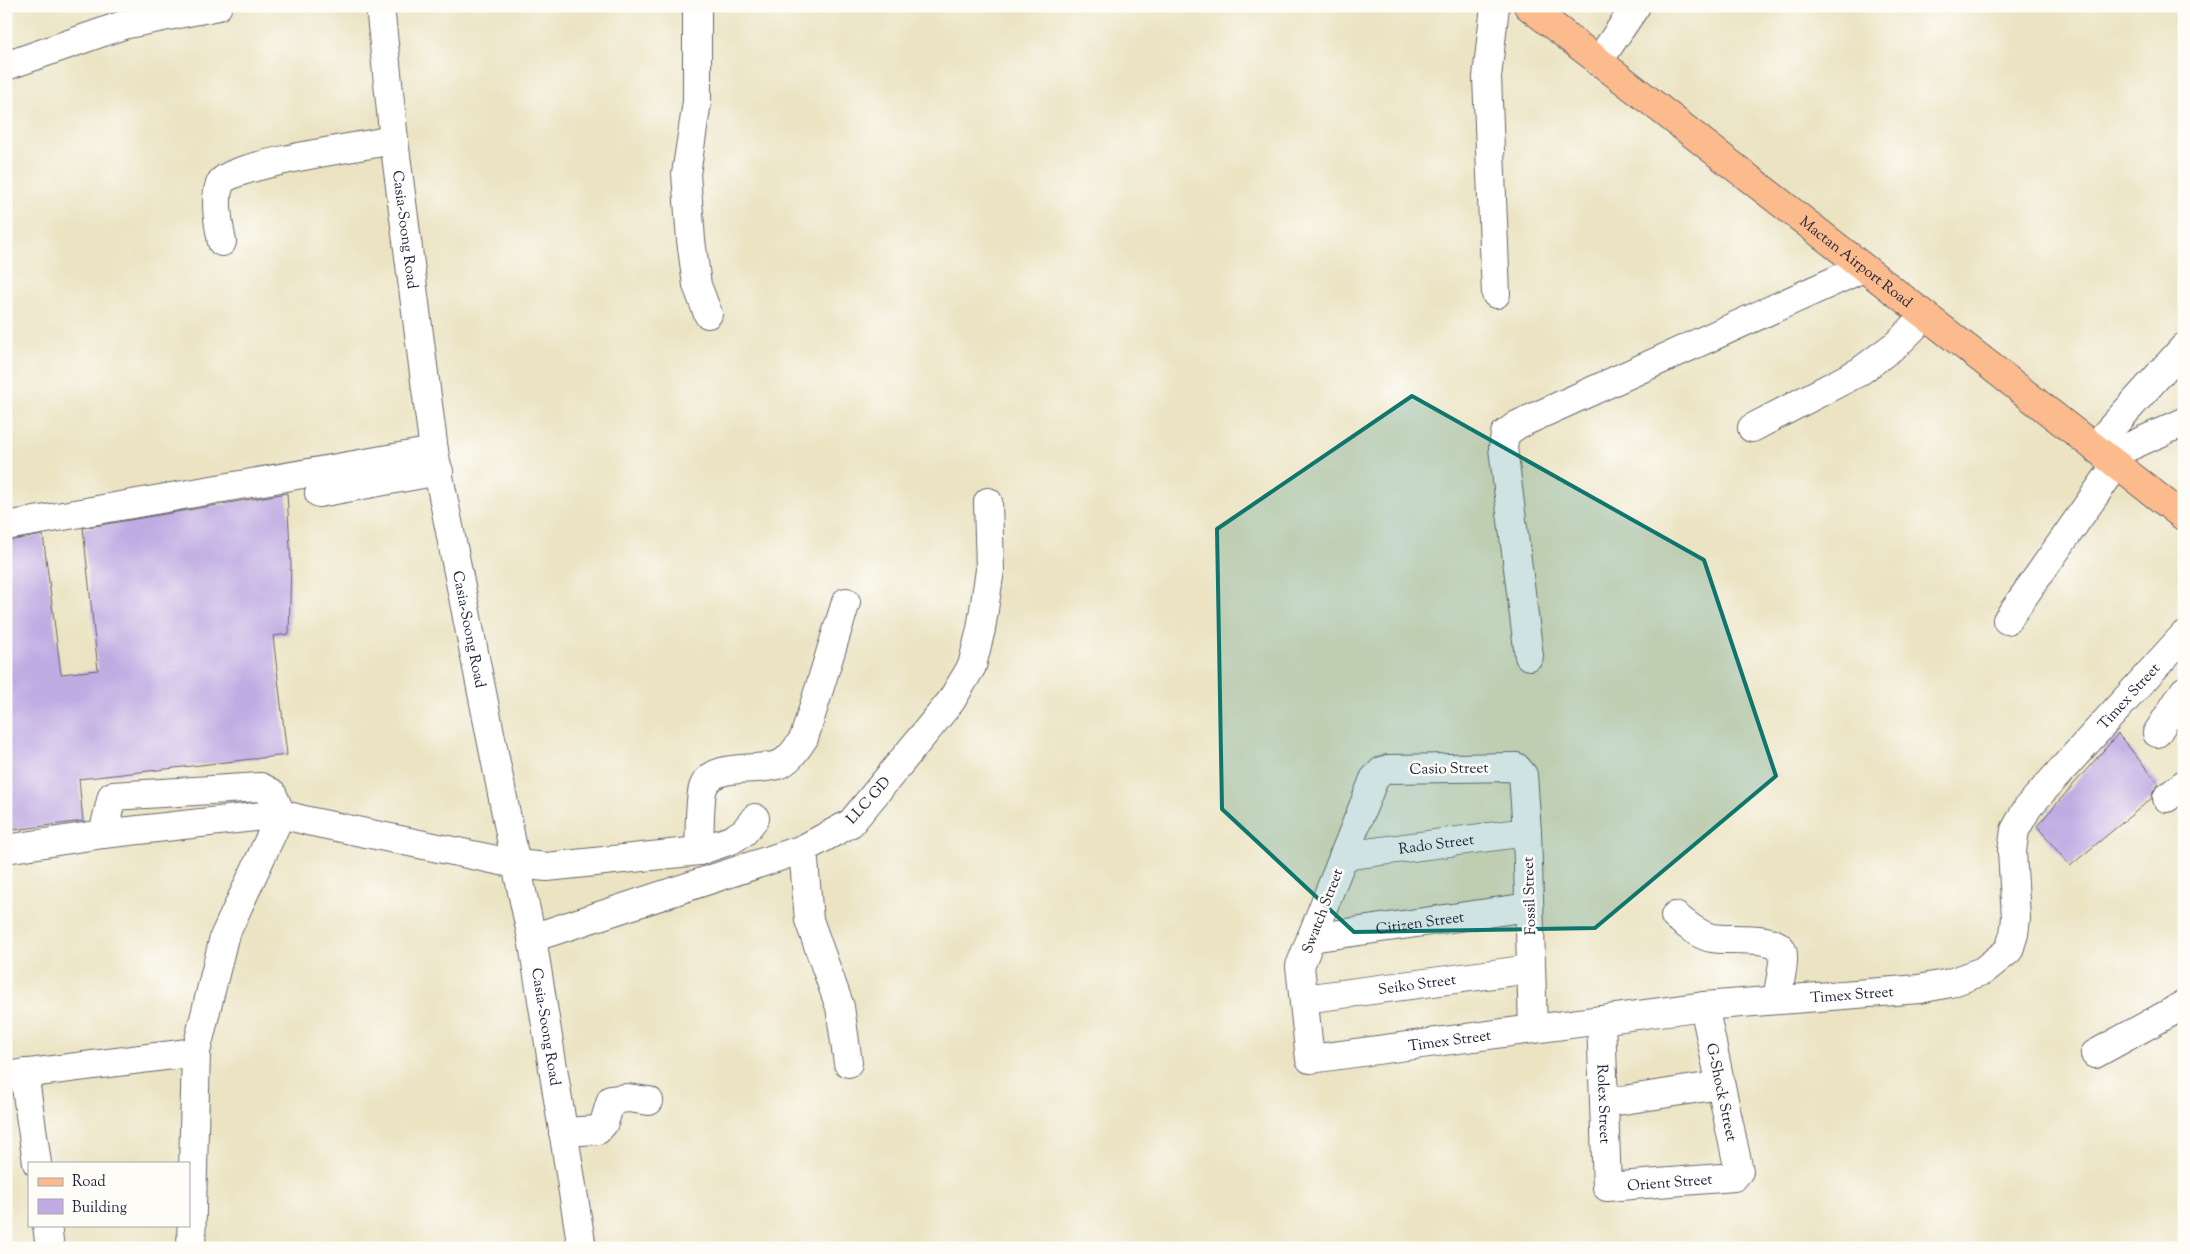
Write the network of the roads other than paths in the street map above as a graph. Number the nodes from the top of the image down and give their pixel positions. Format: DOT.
graph roads {
  1 [pos="218,6"];
  2 [pos="380,6"];
  3 [pos="697,6"];
  4 [pos="1495,6"];
  5 [pos="1528,6"];
  6 [pos="1636,6"];
  7 [pos="1598,62"];
  8 [pos="6,66"];
  9 [pos="394,140"];
  10 [pos="222,242"];
  11 [pos="1863,268"];
  12 [pos="1496,294"];
  13 [pos="708,314"];
  14 [pos="1925,316"];
  15 [pos="2184,347"];
  16 [pos="2184,422"];
  17 [pos="1752,428"];
  18 [pos="2106,456"];
  19 [pos="437,461"];
  20 [pos="319,493"];
  21 [pos="988,502"];
  22 [pos="2184,517"];
  23 [pos="6,526"];
  24 [pos="846,602"];
  25 [pos="2007,620"];
  26 [pos="2184,635"];
  27 [pos="1529,656"];
  28 [pos="2184,691"];
  29 [pos="2157,733"];
  30 [pos="1516,767"];
  31 [pos="1382,771"];
  32 [pos="282,814"];
  33 [pos="754,818"];
  34 [pos="1527,832"];
  35 [pos="103,834"];
  36 [pos="6,849"];
  37 [pos="803,849"];
  38 [pos="699,851"];
  39 [pos="1343,856"];
  40 [pos="516,864"];
  41 [pos="1530,907"];
  42 [pos="1675,916"];
  43 [pos="532,938"];
  44 [pos="1311,938"];
  45 [pos="1531,969"];
  46 [pos="1304,999"];
  47 [pos="1777,1000"];
  48 [pos="2184,1005"];
  49 [pos="1704,1006"];
  50 [pos="1601,1020"];
  51 [pos="1533,1029"];
  52 [pos="196,1052"];
  53 [pos="2095,1054"];
  54 [pos="1310,1059"];
  55 [pos="848,1063"];
  56 [pos="15,1074"];
  57 [pos="1720,1085"];
  58 [pos="649,1101"];
  59 [pos="1604,1103"];
  60 [pos="563,1132"];
  61 [pos="37,1162"];
  62 [pos="1734,1177"];
  63 [pos="1607,1187"];
  64 [pos="47,1226"];
  65 [pos="50,1248"];
  66 [pos="191,1248"];
  67 [pos="582,1248"];
  1 -- 8 [label="street"];
  2 -- 9 [label="street, Casia-Soong Road"];
  3 -- 13 [label="street"];
  4 -- 12 [label="street"];
  5 -- 7 [label="main road, Mactan Airport Road"];
  6 -- 7 [label="street"];
  7 -- 11 [label="main road, Mactan Airport Road"];
  9 -- 10 [label="street"];
  9 -- 19 [label="street, Casia-Soong Road"];
  11 -- 14 [label="main road, Mactan Airport Road"];
  11 -- 27 [label="street"];
  14 -- 17 [label="street"];
  14 -- 18 [label="main road, Mactan Airport Road"];
  15 -- 18 [label="street"];
  16 -- 18 [label="street"];
  18 -- 22 [label="main road, Mactan Airport Road"];
  18 -- 25 [label="street"];
  19 -- 20 [label="street"];
  19 -- 23 [label="street"];
  19 -- 40 [label="street, Casia-Soong Road"];
  21 -- 37 [label="street, LLC GD"];
  24 -- 38 [label="street"];
  26 -- 47 [label="street, Timex Street"];
  28 -- 29 [label="street"];
  30 -- 31 [label="street, Casio Street"];
  30 -- 34 [label="street, Fossil Street"];
  31 -- 39 [label="street, Swatch Street"];
  32 -- 35 [label="street"];
  32 -- 35 [label="street"];
  32 -- 40 [label="street"];
  32 -- 52 [label="street"];
  33 -- 38 [label="street"];
  34 -- 39 [label="street, Rado Street"];
  34 -- 41 [label="street, Fossil Street"];
  35 -- 36 [label="street"];
  37 -- 43 [label="street, LLC GD"];
  37 -- 55 [label="street"];
  38 -- 40 [label="street"];
  39 -- 44 [label="street, Swatch Street"];
  40 -- 43 [label="street, Casia-Soong Road"];
  41 -- 44 [label="street, Citizen Street"];
  41 -- 45 [label="street, Fossil Street"];
  42 -- 47 [label="street"];
  43 -- 60 [label="street, Casia-Soong Road"];
  44 -- 46 [label="street, Swatch Street"];
  45 -- 46 [label="street, Seiko Street"];
  45 -- 51 [label="street, Fossil Street"];
  46 -- 54 [label="street, Swatch Street"];
  47 -- 49 [label="street, Timex Street"];
  48 -- 53 [label="street"];
  49 -- 50 [label="street, Timex Street"];
  49 -- 57 [label="street, G-Shock Street"];
  50 -- 51 [label="street, Timex Street"];
  50 -- 59 [label="street, Rolex Street"];
  51 -- 54 [label="street, Timex Street"];
  52 -- 56 [label="street"];
  52 -- 66 [label="street"];
  56 -- 61 [label="street"];
  57 -- 59 [label="street"];
  57 -- 62 [label="street, G-Shock Street"];
  58 -- 60 [label="street"];
  59 -- 63 [label="street, Rolex Street"];
  60 -- 67 [label="street, Casia-Soong Road"];
  62 -- 63 [label="street, Orient Street"];
  64 -- 65 [label="street"];
}
